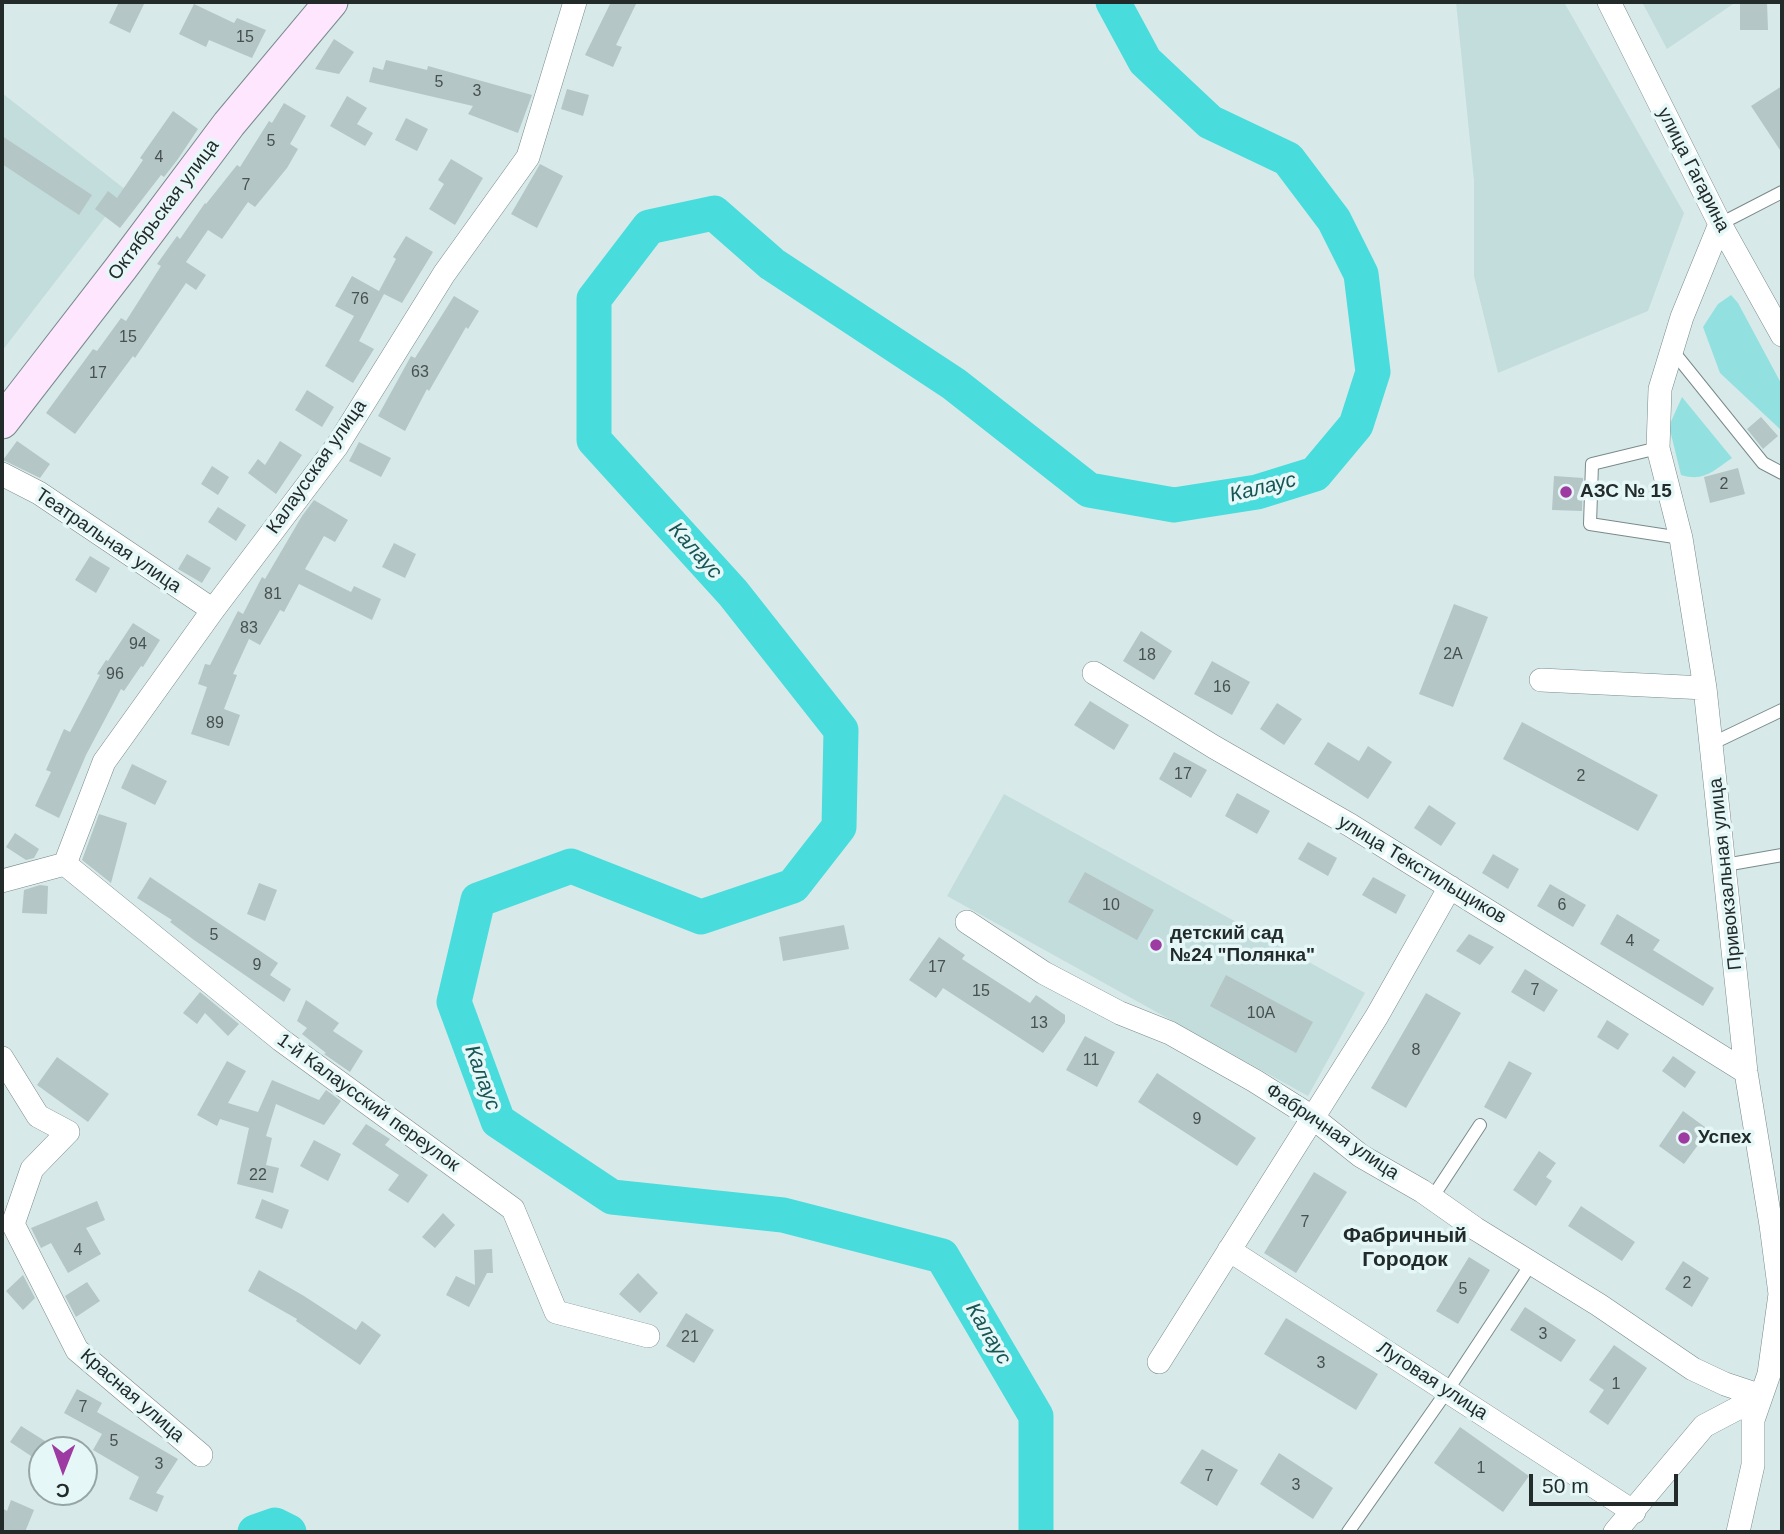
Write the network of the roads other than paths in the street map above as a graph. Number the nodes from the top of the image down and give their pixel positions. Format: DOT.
graph roads {
  1 [pos="331,2"];
  2 [pos="575,2"];
  3 [pos="1609,2"];
  4 [pos="1782,192"];
  5 [pos="1720,225"];
  6 [pos="1782,335"];
  7 [pos="1672,350"];
  8 [pos="2,422"];
  9 [pos="1658,448"];
  10 [pos="1782,473"];
  11 [pos="2,474"];
  12 [pos="1681,538"];
  13 [pos="212,610"];
  14 [pos="1094,673"];
  15 [pos="1541,680"];
  16 [pos="1705,688"];
  17 [pos="1782,710"];
  18 [pos="1711,744"];
  19 [pos="1782,855"];
  20 [pos="65,864"];
  21 [pos="1725,865"];
  22 [pos="2,881"];
  23 [pos="1450,887"];
  24 [pos="967,922"];
  25 [pos="2,1058"];
  26 [pos="1746,1072"];
  27 [pos="1312,1117"];
  28 [pos="1480,1125"];
  29 [pos="1432,1198"];
  30 [pos="1229,1250"];
  31 [pos="1531,1264"];
  32 [pos="648,1336"];
  33 [pos="1159,1362"];
  34 [pos="1447,1391"];
  35 [pos="1762,1396"];
  36 [pos="201,1455"];
  37 [pos="1634,1512"];
  38 [pos="1348,1532"];
  39 [pos="1615,1532"];
  40 [pos="1738,1532"];
  1 -- 8 [label="main road, Октябрьская улица"];
  2 -- 13 [label="street, Калаусская улица"];
  3 -- 5 [label="street, улица Гагарина"];
  4 -- 5 [label="lane"];
  5 -- 6 [label="street, улица Гагарина"];
  5 -- 7 [label="street, Привокзальная улица"];
  7 -- 9 [label="street, Привокзальная улица"];
  7 -- 10 [label="lane"];
  9 -- 12 [label="street, Привокзальная улица"];
  9 -- 12 [label="lane"];
  11 -- 13 [label="street, Театральная улица"];
  12 -- 16 [label="street, Привокзальная улица"];
  13 -- 20 [label="street, Калаусская улица"];
  14 -- 23 [label="street, улица Текстильщиков"];
  15 -- 16 [label="street"];
  16 -- 18 [label="street, Привокзальная улица"];
  17 -- 18 [label="lane"];
  18 -- 21 [label="street, Привокзальная улица"];
  19 -- 21 [label="lane"];
  20 -- 22 [label="street"];
  20 -- 32 [label="street, 1-й Калаусский переулок"];
  21 -- 26 [label="street, Привокзальная улица"];
  23 -- 26 [label="street, улица Текстильщиков"];
  23 -- 27 [label="street"];
  24 -- 27 [label="street, Фабричная улица"];
  25 -- 36 [label="street, Красная улица"];
  26 -- 35 [label="street, Привокзальная улица"];
  27 -- 29 [label="street, Фабричная улица"];
  27 -- 30 [label="street"];
  28 -- 29 [label="lane"];
  29 -- 31 [label="street, Фабричная улица"];
  30 -- 33 [label="street"];
  30 -- 34 [label="street, Луговая улица"];
  31 -- 34 [label="lane"];
  31 -- 35 [label="street, Фабричная улица"];
  34 -- 37 [label="street, Луговая улица"];
  34 -- 38 [label="lane"];
  35 -- 37 [label="street"];
  35 -- 40 [label="street, Привокзальная улица"];
  37 -- 39 [label="street"];
}
